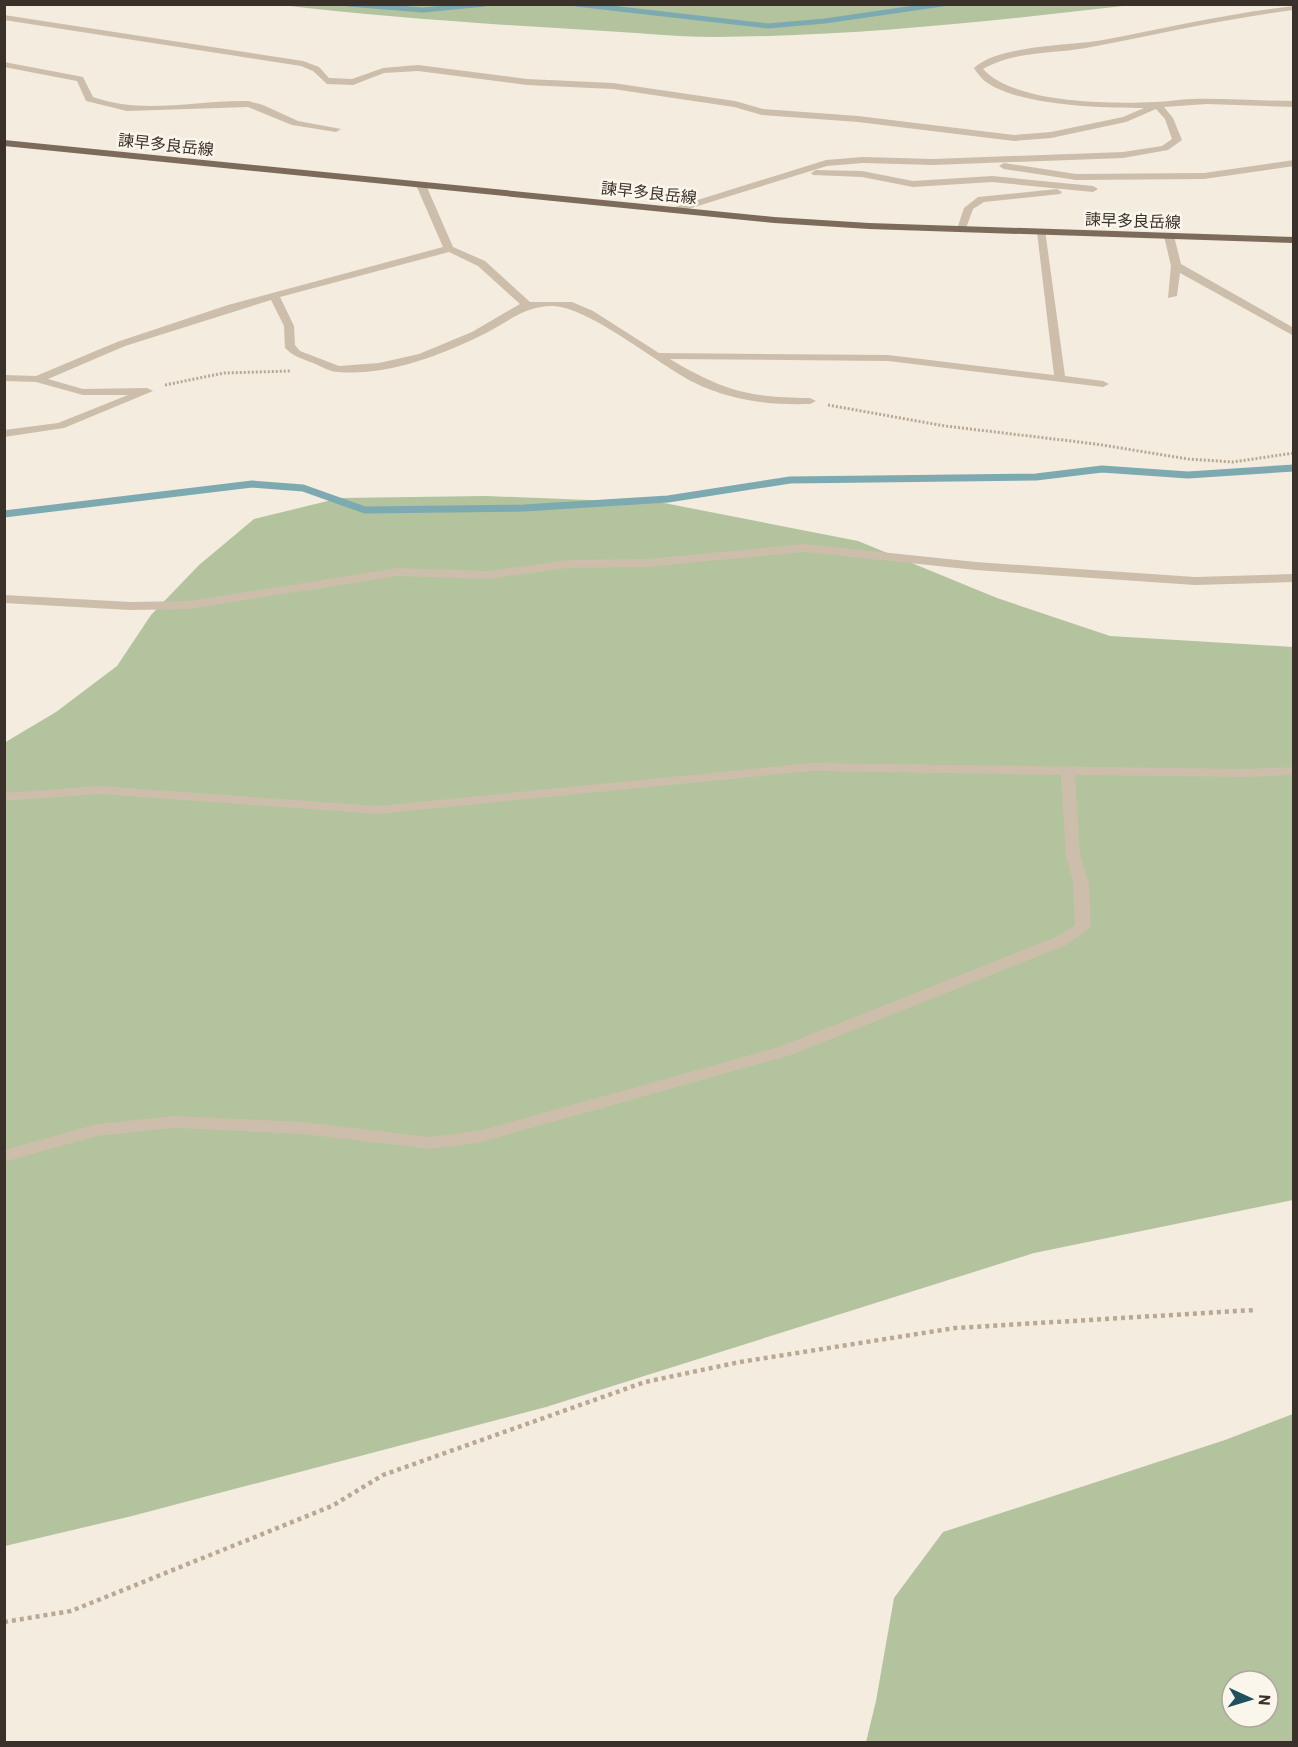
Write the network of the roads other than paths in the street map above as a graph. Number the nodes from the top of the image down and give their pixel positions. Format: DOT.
graph roads {
  1 [pos="1293,8"];
  2 [pos="4,17"];
  3 [pos="4,64"];
  4 [pos="1293,104"];
  5 [pos="1157,105"];
  6 [pos="336,129"];
  7 [pos="4,143"];
  8 [pos="970,161"];
  9 [pos="1293,163"];
  10 [pos="1142,176"];
  11 [pos="766,180"];
  12 [pos="421,184"];
  13 [pos="1093,189"];
  14 [pos="675,210"];
  15 [pos="962,229"];
  16 [pos="1042,232"];
  17 [pos="1169,236"];
  18 [pos="1293,240"];
  19 [pos="449,249"];
  20 [pos="1176,266"];
  21 [pos="274,296"];
  22 [pos="1172,296"];
  23 [pos="527,304"];
  24 [pos="1293,333"];
  25 [pos="657,356"];
  26 [pos="4,378"];
  27 [pos="37,379"];
  28 [pos="1060,379"];
  29 [pos="1103,384"];
  30 [pos="810,402"];
  31 [pos="4,434"];
  32 [pos="1293,578"];
  33 [pos="4,599"];
  34 [pos="1068,770"];
  35 [pos="1293,771"];
  36 [pos="4,797"];
  37 [pos="4,1155"];
  1 -- 5 [label="street"];
  2 -- 5 [label="street"];
  3 -- 6 [label="street"];
  4 -- 5 [label="street"];
  5 -- 8 [label="street"];
  7 -- 12 [label="main road, 諫早多良岳線"];
  8 -- 10 [label="street"];
  8 -- 11 [label="street"];
  9 -- 10 [label="street"];
  10 -- 13 [label="street"];
  11 -- 13 [label="street"];
  11 -- 14 [label="street"];
  12 -- 14 [label="main road, 諫早多良岳線"];
  12 -- 19 [label="street"];
  13 -- 15 [label="street"];
  14 -- 15 [label="main road, 諫早多良岳線"];
  15 -- 16 [label="main road, 諫早多良岳線"];
  16 -- 17 [label="main road, 諫早多良岳線"];
  16 -- 28 [label="street"];
  17 -- 18 [label="main road, 諫早多良岳線"];
  17 -- 20 [label="street"];
  19 -- 21 [label="street"];
  19 -- 23 [label="street"];
  20 -- 22 [label="street"];
  20 -- 24 [label="street"];
  21 -- 23 [label="street"];
  21 -- 27 [label="street"];
  23 -- 25 [label="street"];
  25 -- 28 [label="street"];
  25 -- 30 [label="street"];
  26 -- 27 [label="street"];
  27 -- 31 [label="street"];
  28 -- 29 [label="street"];
  32 -- 33 [label="street"];
  34 -- 35 [label="street"];
  34 -- 36 [label="street"];
  34 -- 37 [label="street"];
}
